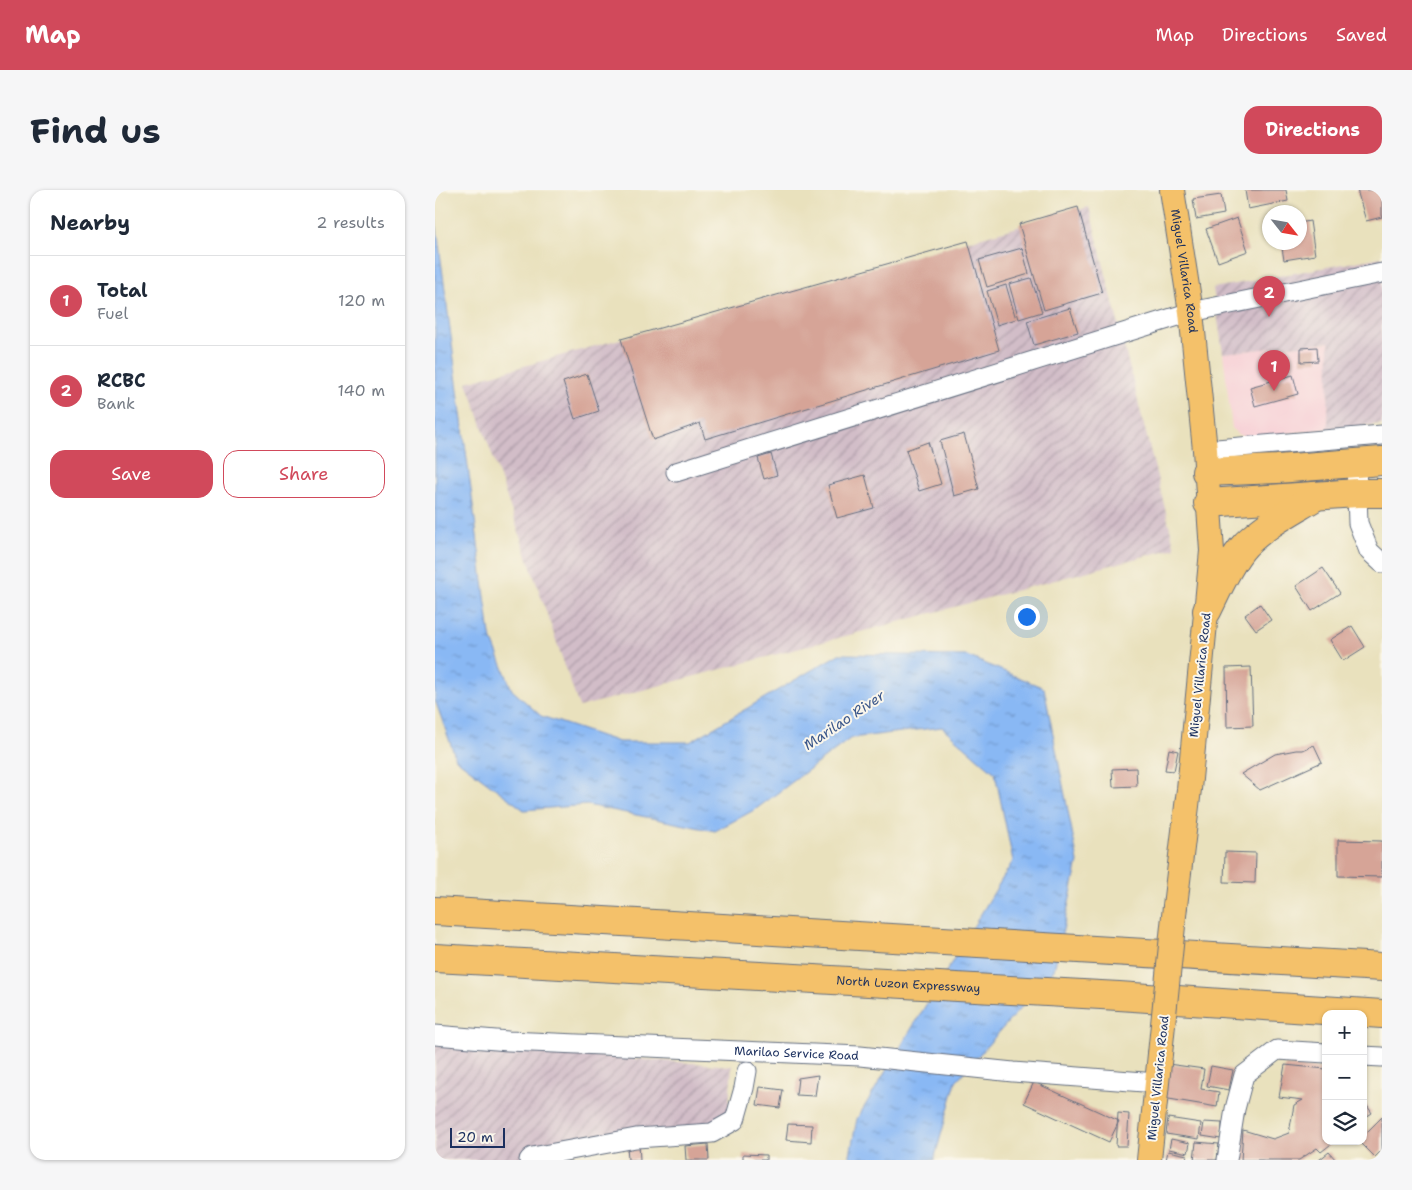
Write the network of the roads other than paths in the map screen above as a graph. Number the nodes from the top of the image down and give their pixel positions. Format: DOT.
graph roads {
  1 [pos="1172,190"];
  2 [pos="1382,273"];
  3 [pos="1191,312"];
  4 [pos="1382,435"];
  5 [pos="1205,461"];
  6 [pos="1369,462"];
  7 [pos="676,472"];
  8 [pos="1370,493"];
  9 [pos="1317,496"];
  10 [pos="1208,503"];
  11 [pos="1382,563"];
  12 [pos="1207,611"];
  13 [pos="435,911"];
  14 [pos="435,958"];
  15 [pos="1382,967"];
  16 [pos="1382,1014"];
  17 [pos="435,1035"];
  18 [pos="1322,1053"];
  19 [pos="1367,1056"];
  20 [pos="1382,1057"];
  21 [pos="747,1071"];
  22 [pos="1157,1083"];
  23 [pos="529,1160"];
  24 [pos="1149,1160"];
  25 [pos="1227,1160"];
  1 -- 3 [label="main road, Miguel Villarica Road"];
  2 -- 3 [label="street"];
  3 -- 5 [label="main road, Miguel Villarica Road"];
  3 -- 7 [label="street"];
  4 -- 5 [label="street"];
  5 -- 6 [label="highway"];
  5 -- 10 [label="main road, Miguel Villarica Road"];
  6 -- 8 [label="street"];
  8 -- 9 [label="highway"];
  8 -- 11 [label="street"];
  9 -- 10 [label="highway"];
  9 -- 12 [label="highway"];
  10 -- 12 [label="main road, Miguel Villarica Road"];
  12 -- 22 [label="main road, Miguel Villarica Road, bridge"];
  13 -- 15 [label="highway"];
  14 -- 16 [label="highway, North Luzon Expressway"];
  17 -- 22 [label="street, Marilao Service Road"];
  18 -- 25 [label="street"];
  19 -- 20 [label="street"];
  21 -- 23 [label="street"];
  22 -- 24 [label="main road, Miguel Villarica Road"];
}
